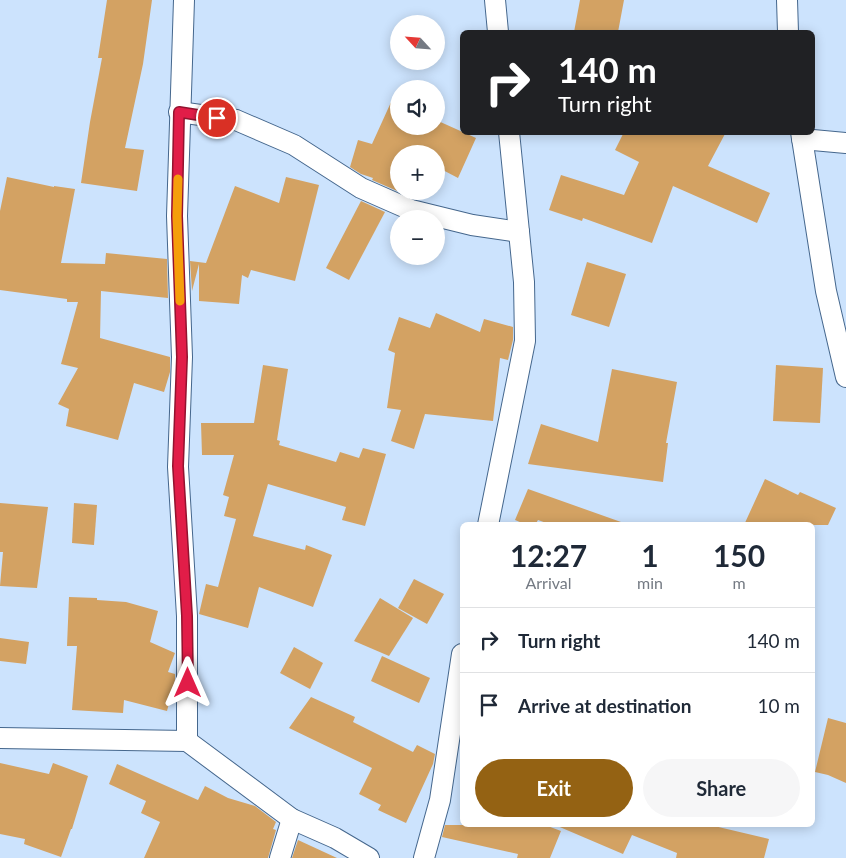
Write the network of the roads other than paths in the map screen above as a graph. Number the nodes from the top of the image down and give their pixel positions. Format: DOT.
graph roads {
  1 [pos="184,0"];
  2 [pos="495,0"];
  3 [pos="787,0"];
  4 [pos="498,30"];
  5 [pos="788,30"];
  6 [pos="179,112"];
  7 [pos="509,135"];
  8 [pos="802,136"];
  9 [pos="846,143"];
  10 [pos="519,232"];
  11 [pos="846,377"];
  12 [pos="489,522"];
  13 [pos="460,667"];
  14 [pos="0,738"];
  15 [pos="187,741"];
  16 [pos="292,819"];
  17 [pos="280,858"];
  18 [pos="369,858"];
  19 [pos="424,858"];
  1 -- 6 [label="street"];
  2 -- 4 [label="street"];
  3 -- 5 [label="street"];
  6 -- 10 [label="street"];
  6 -- 15 [label="street"];
  7 -- 10 [label="street"];
  8 -- 9 [label="street"];
  8 -- 11 [label="street"];
  10 -- 12 [label="street"];
  13 -- 19 [label="street"];
  14 -- 15 [label="street"];
  15 -- 16 [label="street"];
  16 -- 17 [label="street"];
  16 -- 18 [label="street"];
}
